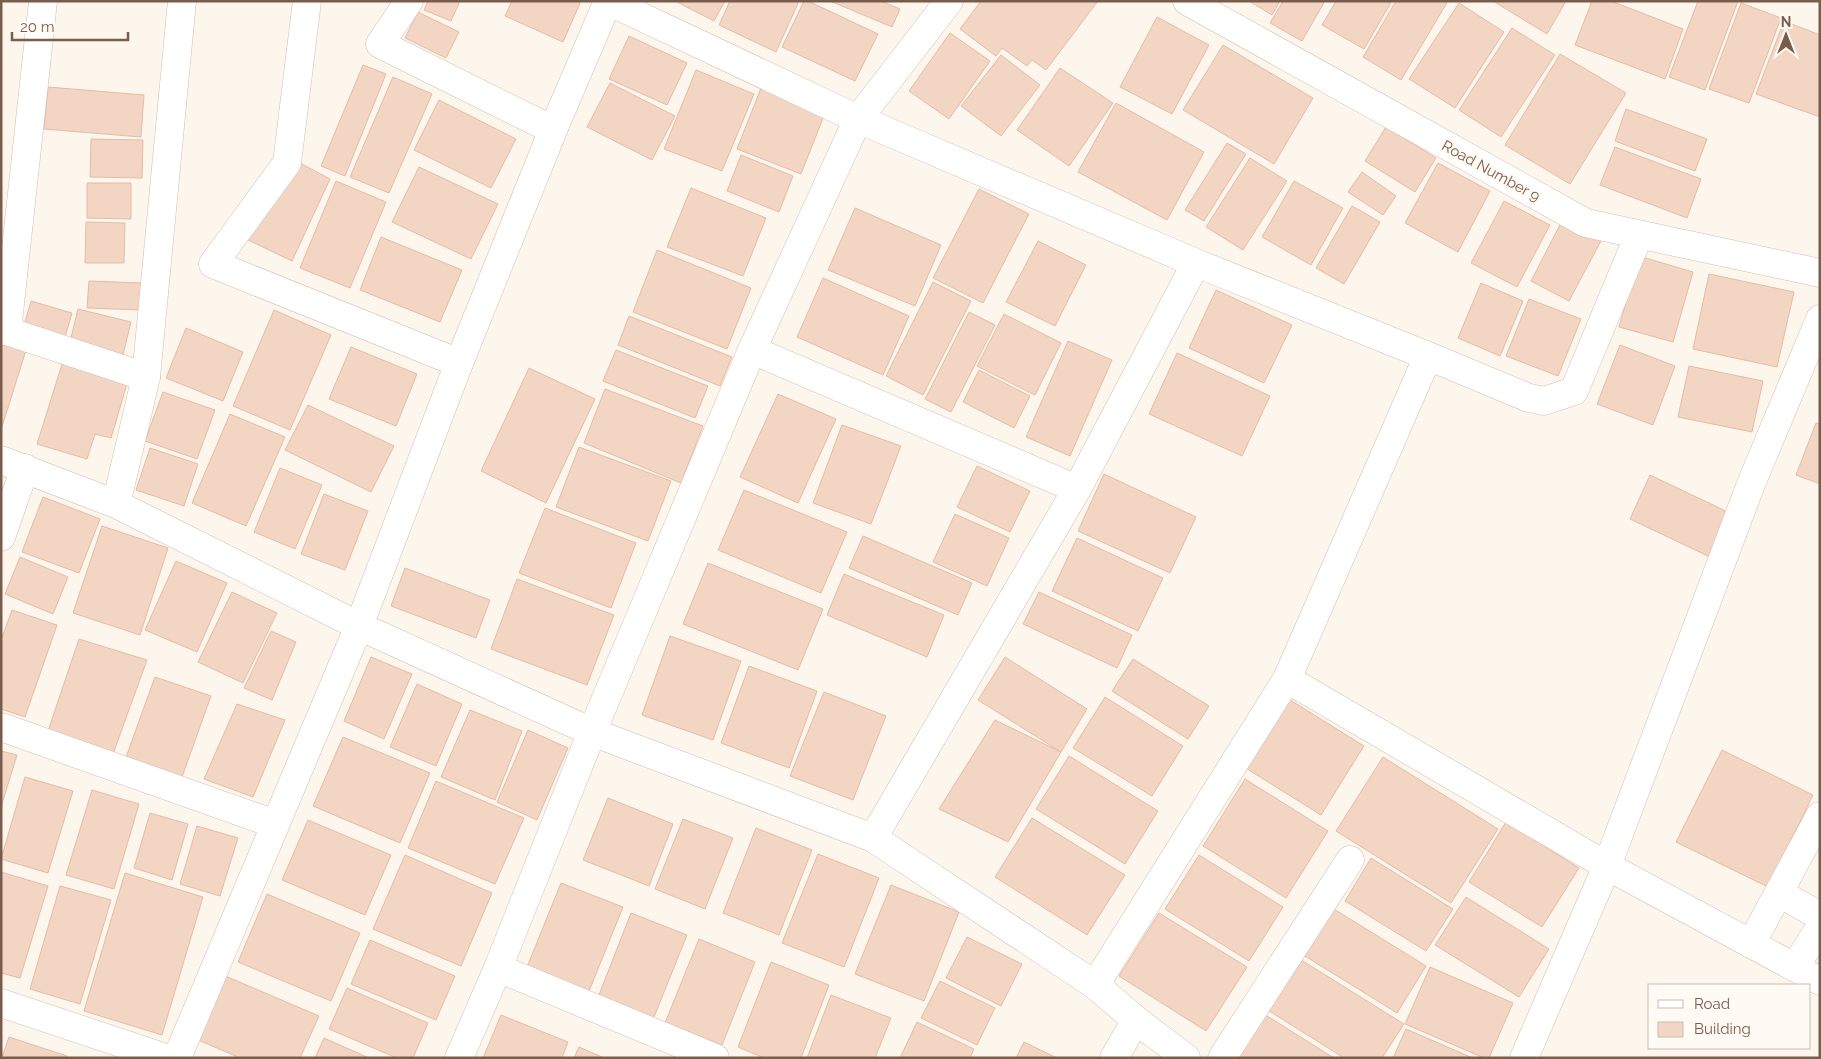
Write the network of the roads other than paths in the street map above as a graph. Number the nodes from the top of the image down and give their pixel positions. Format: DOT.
graph roads {
  1 [pos="43,1"];
  2 [pos="182,1"];
  3 [pos="307,1"];
  4 [pos="409,1"];
  5 [pos="608,1"];
  6 [pos="949,1"];
  7 [pos="1187,1"];
  8 [pos="858,120"];
  9 [pos="553,130"];
  10 [pos="1639,235"];
  11 [pos="1196,263"];
  12 [pos="1820,273"];
  13 [pos="1820,318"];
  14 [pos="4,330"];
  15 [pos="752,350"];
  16 [pos="1428,356"];
  17 [pos="459,363"];
  18 [pos="146,377"];
  19 [pos="13,464"];
  20 [pos="1077,489"];
  21 [pos="116,504"];
  22 [pos="1,537"];
  23 [pos="359,626"];
  24 [pos="1287,679"];
  25 [pos="1,727"];
  26 [pos="592,732"];
  27 [pos="1820,816"];
  28 [pos="275,824"];
  29 [pos="873,838"];
  30 [pos="1350,860"];
  31 [pos="1607,866"];
  32 [pos="1779,893"];
  33 [pos="1820,916"];
  34 [pos="1820,927"];
  35 [pos="1751,944"];
  36 [pos="498,968"];
  37 [pos="1795,968"];
  38 [pos="1820,981"];
  39 [pos="1095,985"];
  40 [pos="1,1003"];
  41 [pos="1136,1020"];
  42 [pos="166,1058"];
  43 [pos="177,1058"];
  44 [pos="459,1058"];
  45 [pos="715,1058"];
  46 [pos="1114,1058"];
  47 [pos="1186,1058"];
  48 [pos="1222,1058"];
  49 [pos="1524,1058"];
  1 -- 14 [label="street"];
  2 -- 18 [label="street"];
  3 -- 17 [label="street"];
  4 -- 9 [label="street"];
  5 -- 8 [label="street"];
  5 -- 9 [label="street"];
  6 -- 8 [label="street"];
  7 -- 10 [label="street, Road Number 9"];
  8 -- 11 [label="street"];
  8 -- 15 [label="street"];
  9 -- 17 [label="street"];
  10 -- 12 [label="street, Road Number 9"];
  10 -- 16 [label="street"];
  11 -- 16 [label="street"];
  11 -- 20 [label="street"];
  13 -- 31 [label="street"];
  14 -- 18 [label="street"];
  15 -- 20 [label="street"];
  15 -- 26 [label="street"];
  16 -- 24 [label="street"];
  17 -- 23 [label="street"];
  18 -- 21 [label="street"];
  19 -- 21 [label="street"];
  19 -- 22 [label="street"];
  20 -- 29 [label="street"];
  21 -- 23 [label="street"];
  23 -- 26 [label="street"];
  23 -- 28 [label="street"];
  24 -- 31 [label="street"];
  24 -- 39 [label="street"];
  25 -- 28 [label="street"];
  26 -- 29 [label="street"];
  26 -- 36 [label="street"];
  27 -- 32 [label="street"];
  28 -- 43 [label="street"];
  29 -- 39 [label="street"];
  30 -- 48 [label="street"];
  31 -- 35 [label="street"];
  31 -- 49 [label="street"];
  32 -- 33 [label="street"];
  32 -- 35 [label="street"];
  34 -- 37 [label="street"];
  35 -- 37 [label="street"];
  36 -- 44 [label="street"];
  36 -- 45 [label="street"];
  37 -- 38 [label="street"];
  39 -- 41 [label="street"];
  40 -- 42 [label="street"];
  41 -- 46 [label="street"];
  41 -- 47 [label="street"];
}
